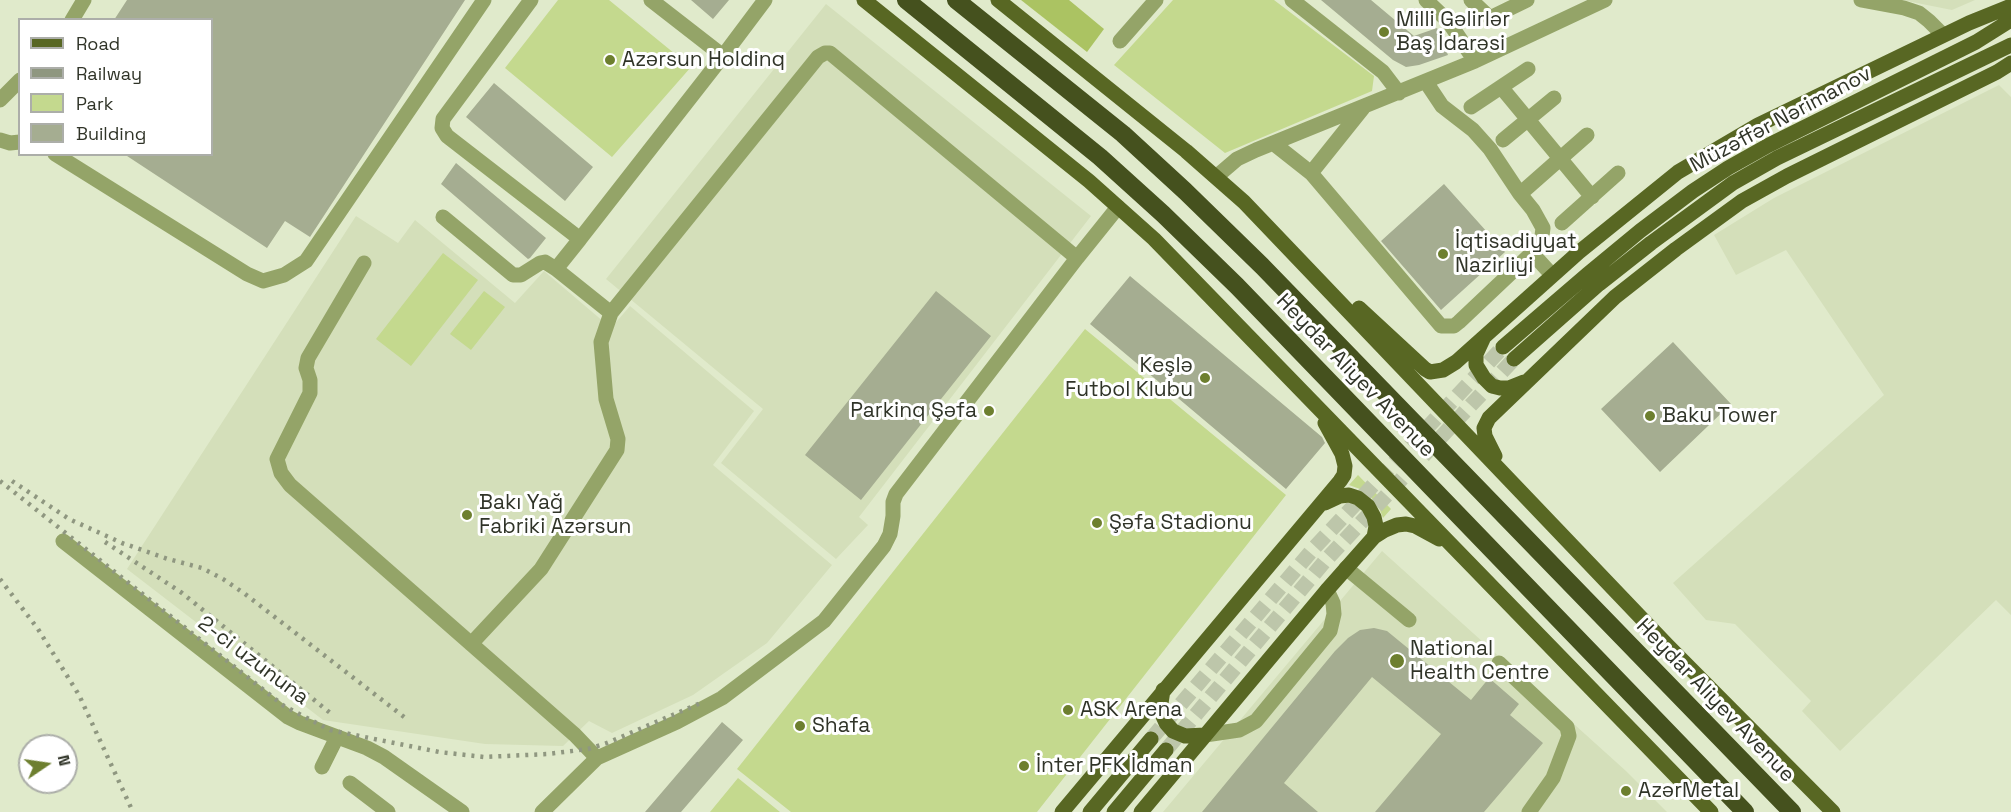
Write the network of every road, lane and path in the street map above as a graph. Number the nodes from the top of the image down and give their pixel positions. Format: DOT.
graph roads {
  1 [pos="84,0"];
  2 [pos="484,0"];
  3 [pos="531,0"];
  4 [pos="651,0"];
  5 [pos="765,0"];
  6 [pos="864,0"];
  7 [pos="906,0"];
  8 [pos="956,0"];
  9 [pos="998,0"];
  10 [pos="1156,0"];
  11 [pos="1292,0"];
  12 [pos="1426,0"];
  13 [pos="1471,0"];
  14 [pos="1527,0"];
  15 [pos="1605,0"];
  16 [pos="1861,0"];
  17 [pos="2011,6"];
  18 [pos="73,18"];
  19 [pos="2011,20"];
  20 [pos="1943,35"];
  21 [pos="1120,41"];
  22 [pos="2011,45"];
  23 [pos="723,57"];
  24 [pos="1475,61"];
  25 [pos="2011,63"];
  26 [pos="1528,69"];
  27 [pos="18,82"];
  28 [pos="1426,82"];
  29 [pos="1501,87"];
  30 [pos="1399,93"];
  31 [pos="1554,98"];
  32 [pos="0,100"];
  33 [pos="1364,107"];
  34 [pos="1471,107"];
  35 [pos="1527,119"];
  36 [pos="1587,135"];
  37 [pos="0,140"];
  38 [pos="1503,140"];
  39 [pos="18,142"];
  40 [pos="1273,143"];
  41 [pos="58,156"];
  42 [pos="1559,159"];
  43 [pos="1618,172"];
  44 [pos="1311,173"];
  45 [pos="1216,177"];
  46 [pos="1520,194"];
  47 [pos="1592,197"];
  48 [pos="1245,202"];
  49 [pos="1119,207"];
  50 [pos="443,217"];
  51 [pos="1562,223"];
  52 [pos="580,239"];
  53 [pos="1532,253"];
  54 [pos="1077,258"];
  55 [pos="364,262"];
  56 [pos="556,268"];
  57 [pos="1552,275"];
  58 [pos="611,313"];
  59 [pos="1485,334"];
  60 [pos="1503,347"];
  61 [pos="1514,359"];
  62 [pos="1526,381"];
  63 [pos="1314,402"];
  64 [pos="1509,479"];
  65 [pos="1324,503"];
  66 [pos="1374,537"];
  67 [pos="63,541"];
  68 [pos="1453,547"];
  69 [pos="1346,568"];
  70 [pos="1327,590"];
  71 [pos="1409,620"];
  72 [pos="471,644"];
  73 [pos="1499,663"];
  74 [pos="1163,690"];
  75 [pos="1205,735"];
  76 [pos="337,737"];
  77 [pos="1151,739"];
  78 [pos="1166,750"];
  79 [pos="597,758"];
  80 [pos="322,767"];
  81 [pos="350,783"];
  82 [pos="388,812"];
  83 [pos="462,812"];
  84 [pos="542,812"];
  85 [pos="1062,812"];
  86 [pos="1090,812"];
  87 [pos="1114,812"];
  88 [pos="1141,812"];
  89 [pos="1528,812"];
  90 [pos="1711,812"];
  91 [pos="1745,812"];
  92 [pos="1792,812"];
  93 [pos="1833,812"];
  1 -- 18 [label="street"];
  2 -- 41 [label="street"];
  3 -- 52 [label="street"];
  4 -- 23 [label="street"];
  5 -- 23 [label="street"];
  6 -- 49 [label="main road"];
  7 -- 91 [label="highway, Heydar Aliyev Avenue"];
  8 -- 92 [label="highway, Heydar Aliyev Avenue"];
  9 -- 45 [label="main road"];
  10 -- 21 [label="street"];
  11 -- 30 [label="street"];
  12 -- 24 [label="street"];
  13 -- 14 [label="street"];
  15 -- 24 [label="street"];
  16 -- 20 [label="street"];
  17 -- 20 [label="main road"];
  19 -- 60 [label="main road, Müzəffər Nərimanov"];
  20 -- 57 [label="main road"];
  22 -- 61 [label="main road"];
  23 -- 52 [label="street"];
  24 -- 28 [label="street"];
  25 -- 62 [label="main road"];
  26 -- 29 [label="street"];
  27 -- 32 [label="street"];
  28 -- 30 [label="street"];
  28 -- 46 [label="street"];
  29 -- 34 [label="street"];
  29 -- 35 [label="street"];
  30 -- 33 [label="street"];
  31 -- 35 [label="street"];
  33 -- 40 [label="street"];
  33 -- 44 [label="street"];
  35 -- 38 [label="street"];
  35 -- 42 [label="street"];
  36 -- 42 [label="street"];
  37 -- 39 [label="street"];
  40 -- 44 [label="street"];
  40 -- 45 [label="street"];
  42 -- 46 [label="street"];
  42 -- 47 [label="street"];
  43 -- 47 [label="street"];
  44 -- 53 [label="street"];
  45 -- 48 [label="main road"];
  46 -- 53 [label="street"];
  47 -- 51 [label="street"];
  48 -- 59 [label="main road"];
  48 -- 64 [label="main road"];
  49 -- 54 [label="street"];
  49 -- 63 [label="main road"];
  50 -- 56 [label="street"];
  52 -- 56 [label="street"];
  53 -- 57 [label="street"];
  54 -- 58 [label="street"];
  54 -- 79 [label="street"];
  55 -- 72 [label="street"];
  56 -- 58 [label="street"];
  57 -- 59 [label="main road"];
  58 -- 72 [label="street"];
  59 -- 62 [label="main road"];
  62 -- 64 [label="main road"];
  63 -- 65 [label="main road"];
  63 -- 68 [label="main road"];
  64 -- 93 [label="main road"];
  65 -- 66 [label="main road"];
  65 -- 74 [label="main road"];
  66 -- 68 [label="main road"];
  66 -- 69 [label="main road"];
  67 -- 76 [label="street, 2-ci uzununa"];
  68 -- 90 [label="main road"];
  69 -- 70 [label="main road"];
  69 -- 71 [label="street"];
  70 -- 75 [label="main road"];
  70 -- 75 [label="street"];
  72 -- 79 [label="street"];
  73 -- 89 [label="street"];
  74 -- 75 [label="main road"];
  74 -- 85 [label="main road"];
  75 -- 88 [label="main road"];
  76 -- 80 [label="street"];
  76 -- 83 [label="street, 2-ci uzununa"];
  77 -- 86 [label="main road"];
  78 -- 87 [label="main road"];
  79 -- 84 [label="street"];
  81 -- 82 [label="street"];
}
